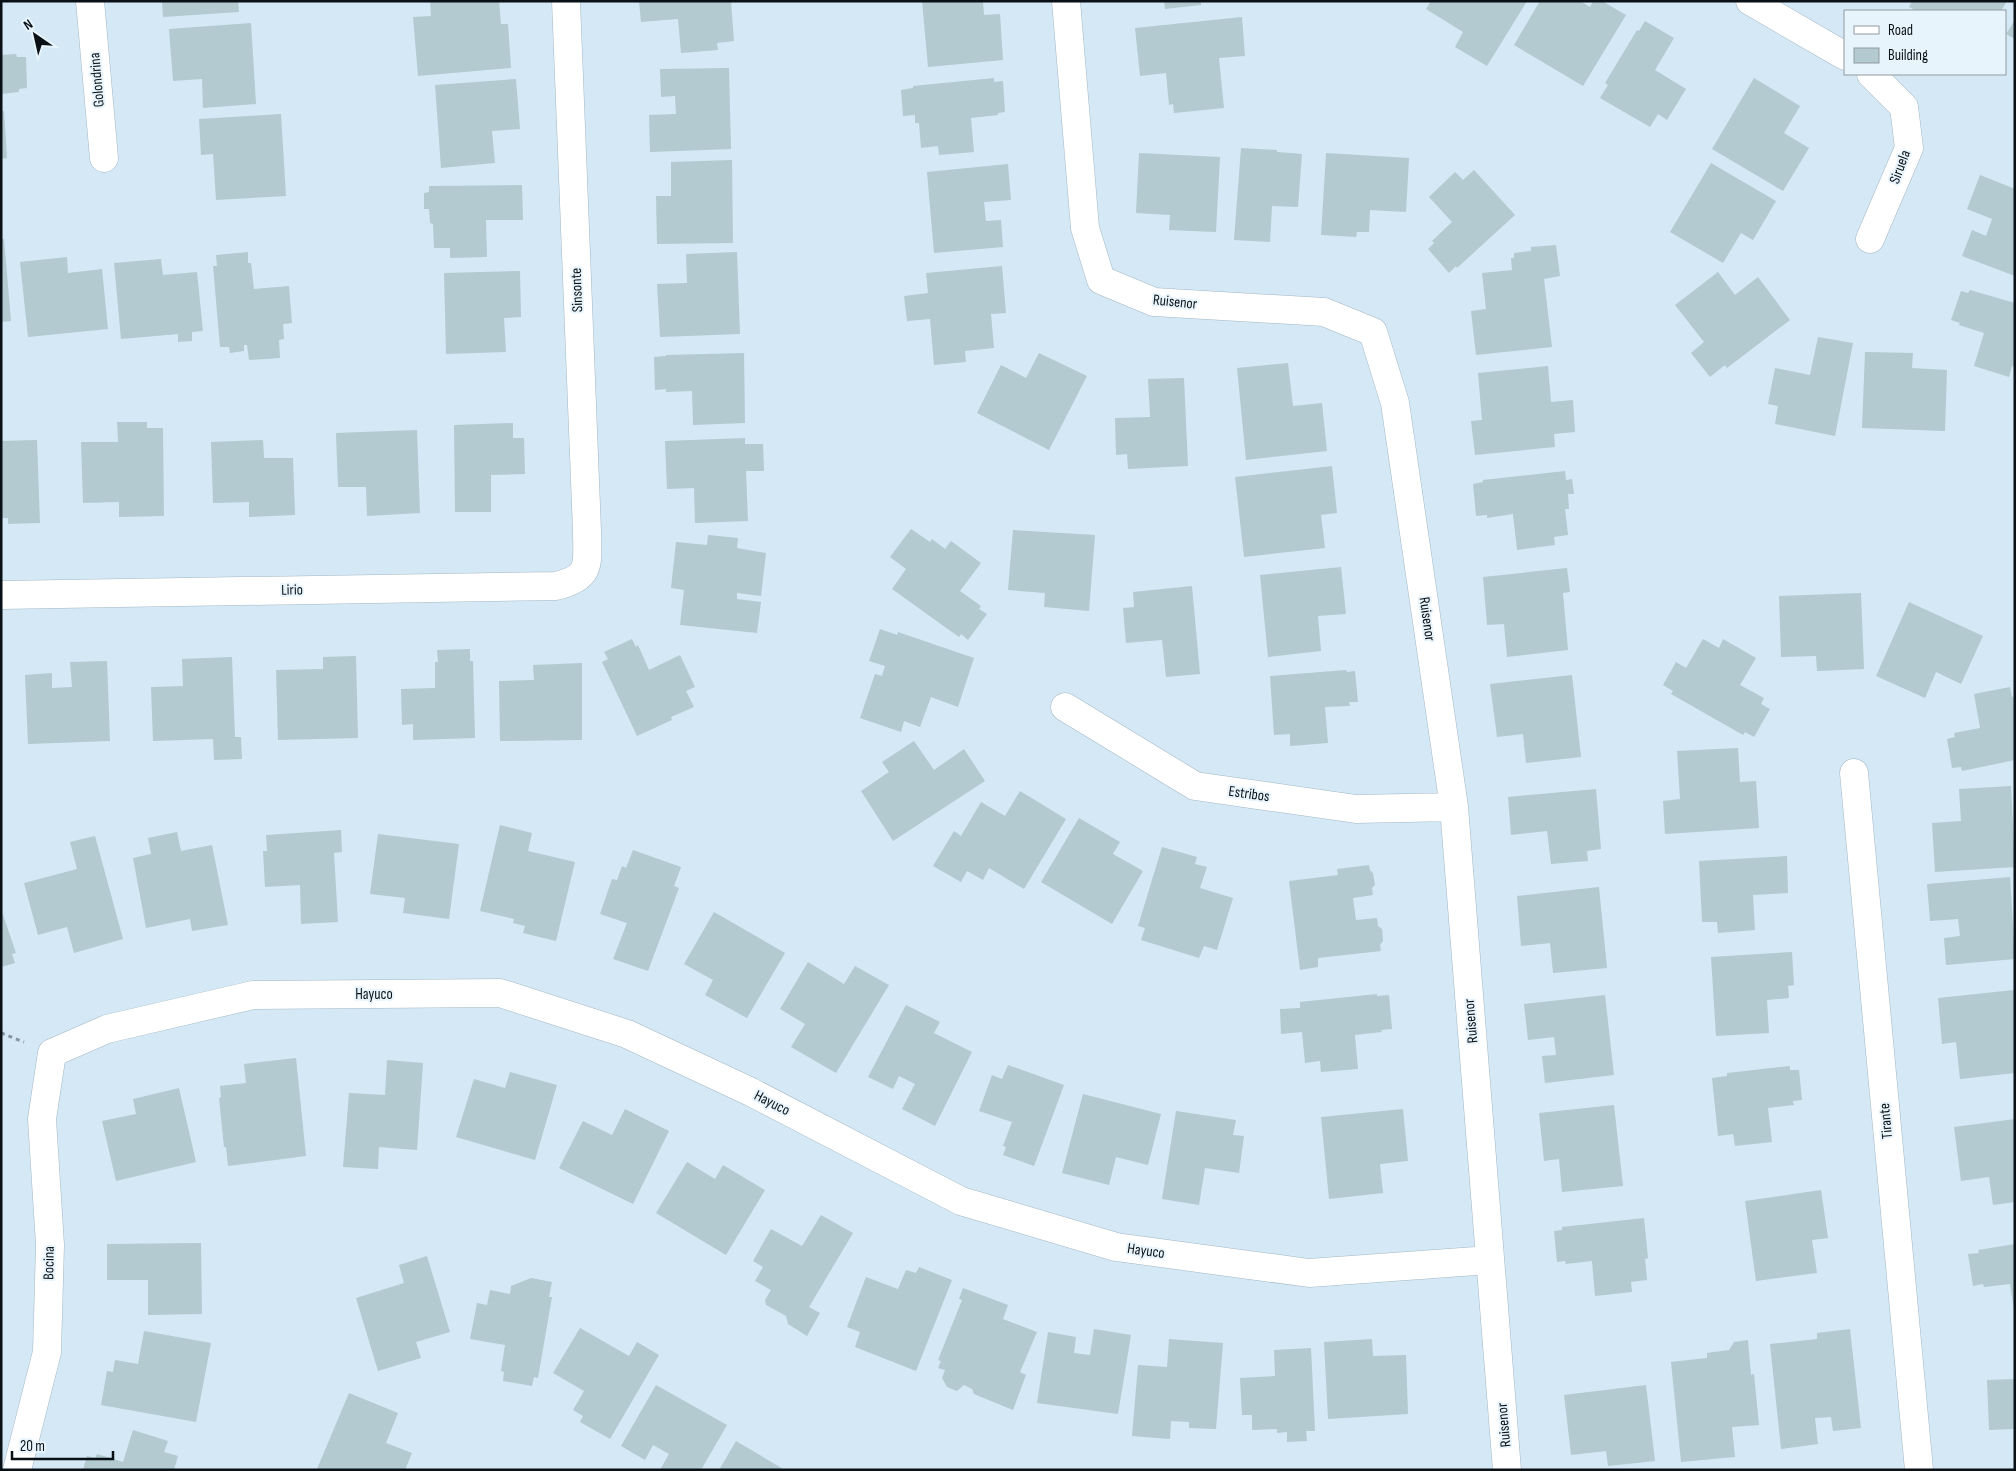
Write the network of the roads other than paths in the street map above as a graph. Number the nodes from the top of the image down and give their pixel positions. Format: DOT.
graph roads {
  1 [pos="90,1"];
  2 [pos="566,1"];
  3 [pos="1066,1"];
  4 [pos="1750,1"];
  5 [pos="1844,55"];
  6 [pos="1872,75"];
  7 [pos="104,158"];
  8 [pos="1870,240"];
  9 [pos="581,576"];
  10 [pos="1,595"];
  11 [pos="1065,707"];
  12 [pos="1854,773"];
  13 [pos="1454,807"];
  14 [pos="52,1052"];
  15 [pos="1490,1260"];
  16 [pos="17,1470"];
  17 [pos="1508,1470"];
  18 [pos="1919,1470"];
  1 -- 7 [label="street, Golondrina"];
  2 -- 9 [label="street, Sinsonte"];
  3 -- 13 [label="street, Ruisenor"];
  4 -- 5 [label="street"];
  6 -- 8 [label="street, Siruela"];
  9 -- 10 [label="street, Lirio"];
  11 -- 13 [label="street, Estribos"];
  12 -- 18 [label="street, Tirante"];
  13 -- 15 [label="street, Ruisenor"];
  14 -- 15 [label="street, Hayuco"];
  14 -- 16 [label="street, Bocina"];
  15 -- 17 [label="street, Ruisenor"];
}
